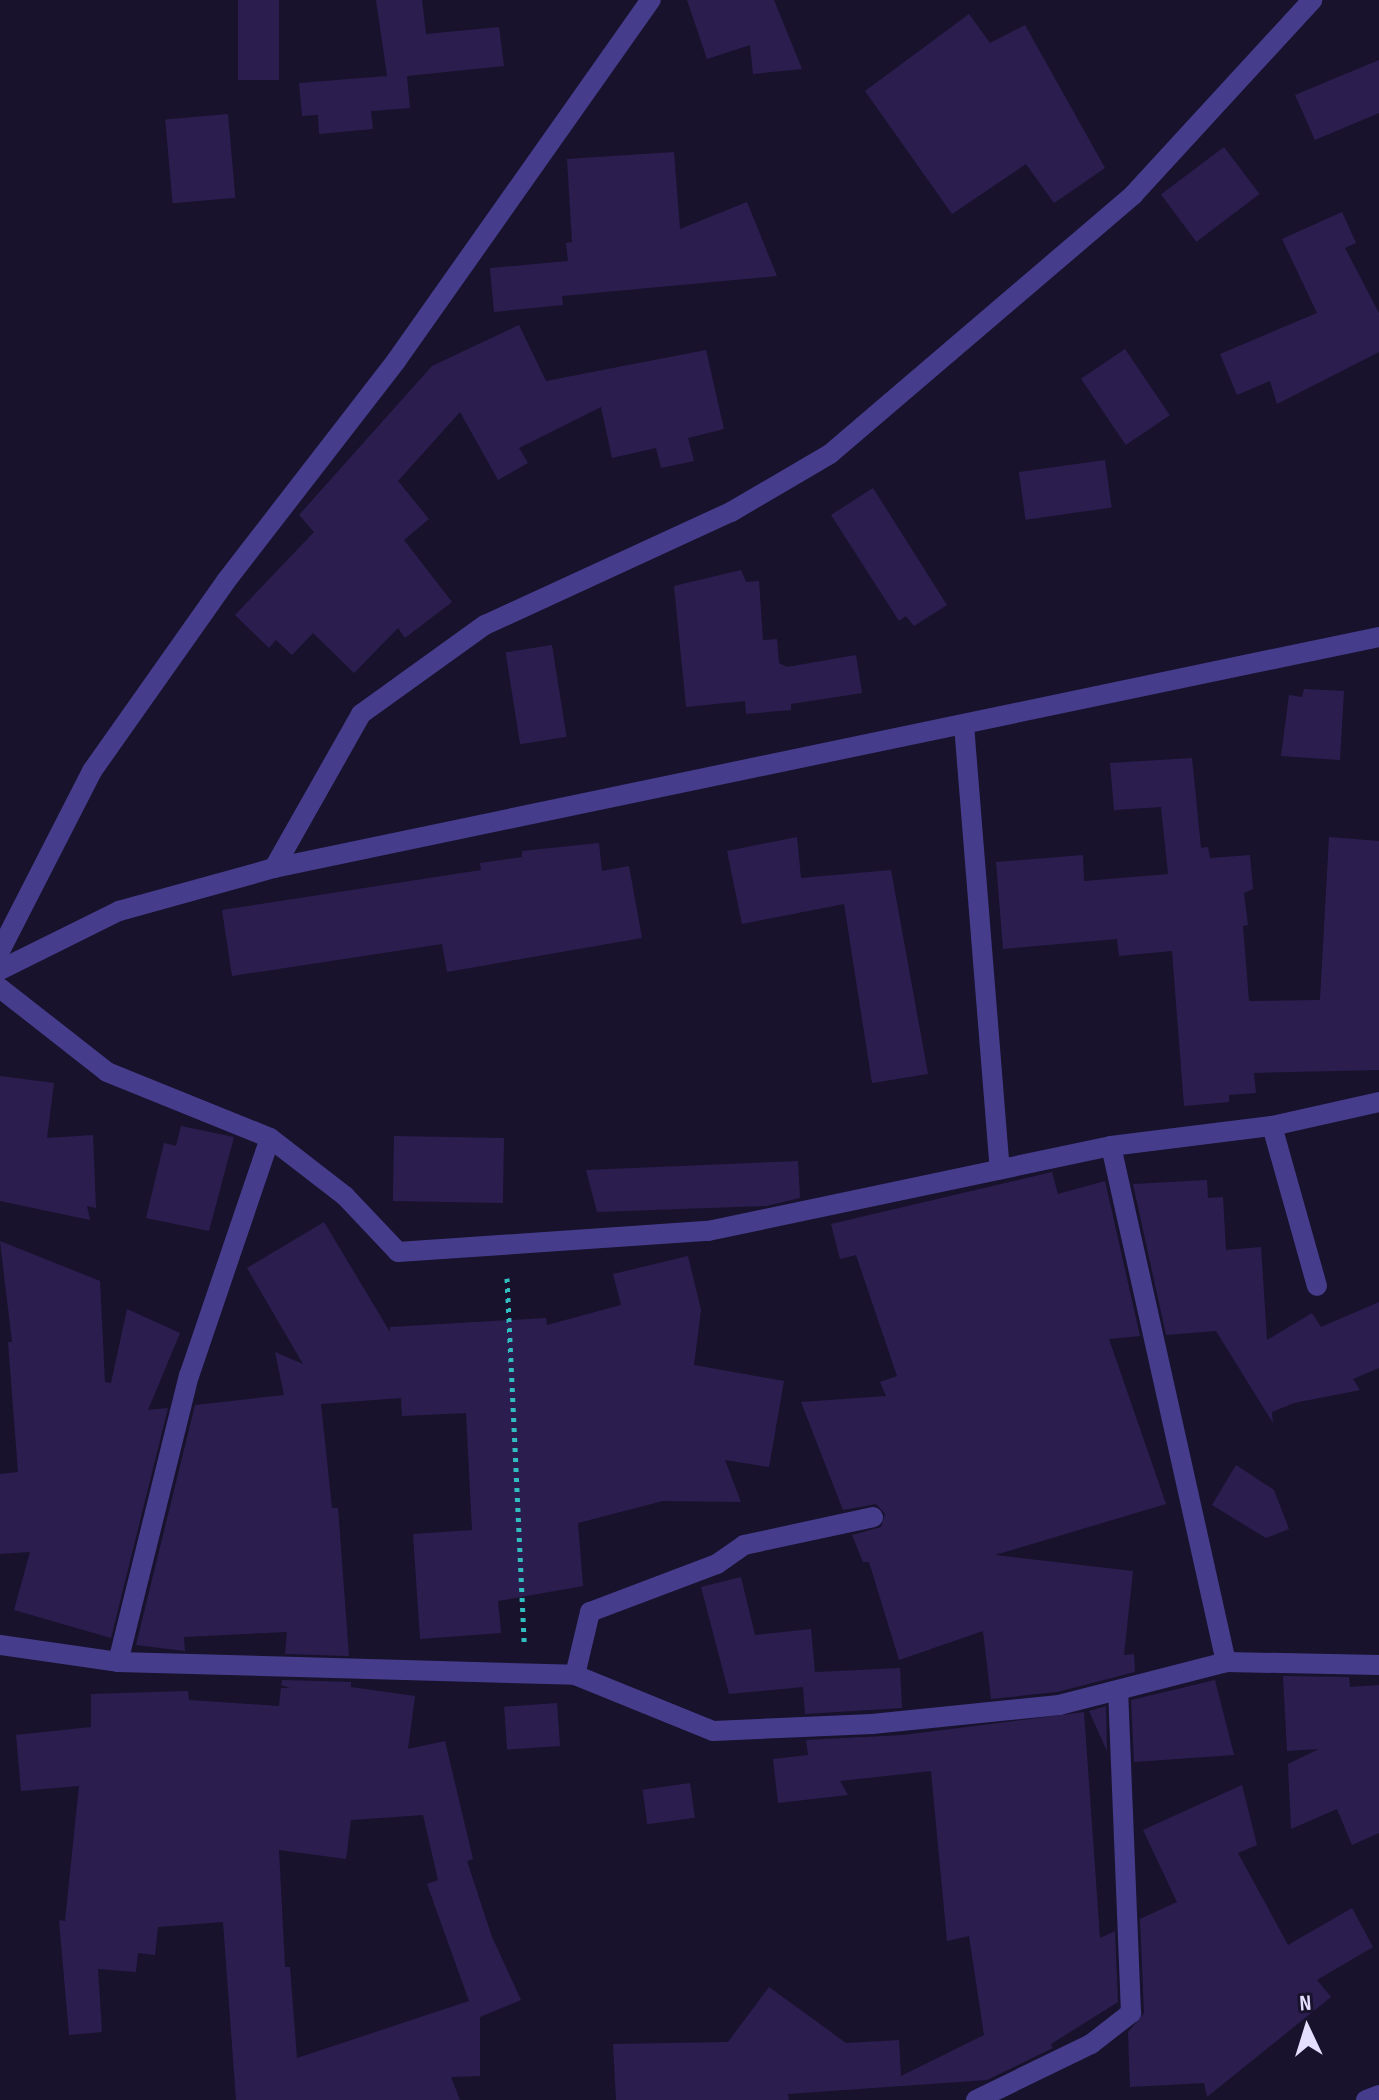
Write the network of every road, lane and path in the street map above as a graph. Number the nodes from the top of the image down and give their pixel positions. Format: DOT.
graph roads {
  1 [pos="651,0"];
  2 [pos="1312,0"];
  3 [pos="1379,637"];
  4 [pos="964,725"];
  5 [pos="274,868"];
  6 [pos="0,951"];
  7 [pos="0,970"];
  8 [pos="0,988"];
  9 [pos="1379,1102"];
  10 [pos="1272,1126"];
  11 [pos="270,1138"];
  12 [pos="1111,1146"];
  13 [pos="1000,1170"];
  14 [pos="505,1245"];
  15 [pos="1317,1286"];
  16 [pos="873,1517"];
  17 [pos="0,1645"];
  18 [pos="118,1662"];
  19 [pos="1226,1662"];
  20 [pos="1379,1665"];
  21 [pos="526,1675"];
  22 [pos="575,1675"];
  23 [pos="1118,1693"];
  24 [pos="1379,2095"];
  25 [pos="976,2100"];
  26 [pos="1366,2100"];
  1 -- 6 [label="street"];
  2 -- 5 [label="street"];
  3 -- 4 [label="street"];
  4 -- 5 [label="street"];
  4 -- 13 [label="street"];
  5 -- 7 [label="street"];
  8 -- 11 [label="street"];
  9 -- 10 [label="street"];
  10 -- 12 [label="street"];
  10 -- 15 [label="street"];
  11 -- 14 [label="street"];
  11 -- 18 [label="street"];
  12 -- 13 [label="street"];
  12 -- 19 [label="street"];
  13 -- 14 [label="street"];
  14 -- 21 [label="path"];
  16 -- 22 [label="street"];
  17 -- 18 [label="street"];
  18 -- 21 [label="street"];
  19 -- 20 [label="street"];
  19 -- 23 [label="street"];
  21 -- 22 [label="street"];
  22 -- 23 [label="street"];
  23 -- 25 [label="street"];
  24 -- 26 [label="street"];
}
